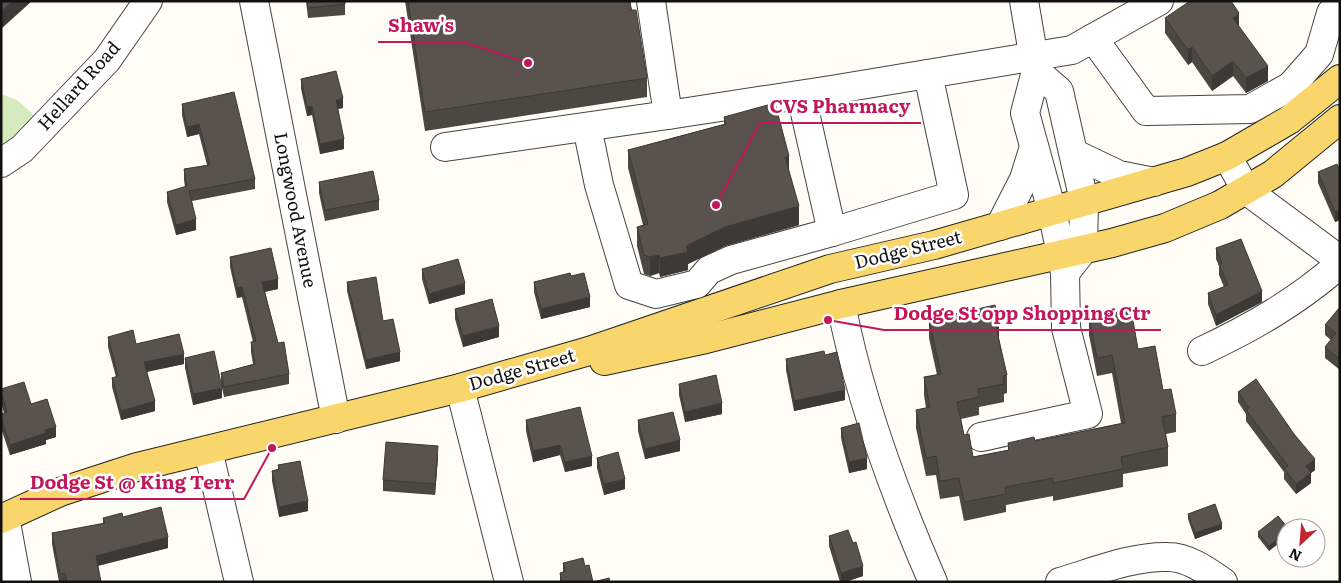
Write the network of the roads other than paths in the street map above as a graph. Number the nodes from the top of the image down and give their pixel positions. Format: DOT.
graph roads {
  1 [pos="148,1"];
  2 [pos="254,1"];
  3 [pos="651,1"];
  4 [pos="1024,1"];
  5 [pos="1159,1"];
  6 [pos="1330,7"];
  7 [pos="1093,38"];
  8 [pos="1034,64"];
  9 [pos="928,74"];
  10 [pos="1340,79"];
  11 [pos="801,95"];
  12 [pos="1299,96"];
  13 [pos="668,115"];
  14 [pos="1340,119"];
  15 [pos="587,127"];
  16 [pos="445,147"];
  17 [pos="1034,147"];
  18 [pos="1075,154"];
  19 [pos="1227,156"];
  20 [pos="1,163"];
  21 [pos="1154,182"];
  22 [pos="1246,190"];
  23 [pos="1084,202"];
  24 [pos="1052,211"];
  25 [pos="1000,226"];
  26 [pos="832,232"];
  27 [pos="1069,259"];
  28 [pos="1340,260"];
  29 [pos="1340,264"];
  30 [pos="841,304"];
  31 [pos="1202,351"];
  32 [pos="460,388"];
  33 [pos="336,418"];
  34 [pos="981,438"];
  35 [pos="208,450"];
  36 [pos="3,518"];
  37 [pos="1066,581"];
  38 [pos="17,582"];
  39 [pos="239,582"];
  40 [pos="509,582"];
  41 [pos="933,582"];
  42 [pos="1223,582"];
  1 -- 20 [label="street, Hellard Road"];
  2 -- 33 [label="street, Longwood Avenue"];
  3 -- 13 [label="street"];
  4 -- 8 [label="street"];
  5 -- 7 [label="street"];
  6 -- 12 [label="street"];
  7 -- 8 [label="street"];
  7 -- 12 [label="street"];
  8 -- 9 [label="street"];
  8 -- 17 [label="street"];
  8 -- 18 [label="street"];
  9 -- 11 [label="street"];
  9 -- 26 [label="street"];
  10 -- 12 [label="main road, Dodge Street"];
  11 -- 13 [label="street"];
  11 -- 26 [label="street"];
  12 -- 19 [label="main road, Dodge Street"];
  13 -- 15 [label="street"];
  14 -- 22 [label="main road, Dodge Street"];
  15 -- 16 [label="street"];
  15 -- 26 [label="street"];
  17 -- 24 [label="street"];
  17 -- 25 [label="street"];
  18 -- 21 [label="street"];
  18 -- 23 [label="street"];
  19 -- 21 [label="main road, Dodge Street"];
  19 -- 22 [label="street"];
  21 -- 23 [label="main road, Dodge Street"];
  22 -- 27 [label="main road, Dodge Street"];
  22 -- 28 [label="street"];
  23 -- 24 [label="main road, Dodge Street"];
  23 -- 27 [label="street"];
  24 -- 25 [label="main road, Dodge Street"];
  24 -- 27 [label="street"];
  25 -- 32 [label="main road, Dodge Street"];
  27 -- 30 [label="main road, Dodge Street"];
  27 -- 34 [label="street"];
  29 -- 31 [label="street"];
  30 -- 32 [label="main road, Dodge Street"];
  30 -- 41 [label="street"];
  32 -- 33 [label="main road, Dodge Street"];
  32 -- 40 [label="street"];
  33 -- 35 [label="main road, Dodge Street"];
  35 -- 36 [label="main road, Dodge Street"];
  35 -- 39 [label="street"];
  36 -- 38 [label="street"];
  37 -- 42 [label="street"];
}
